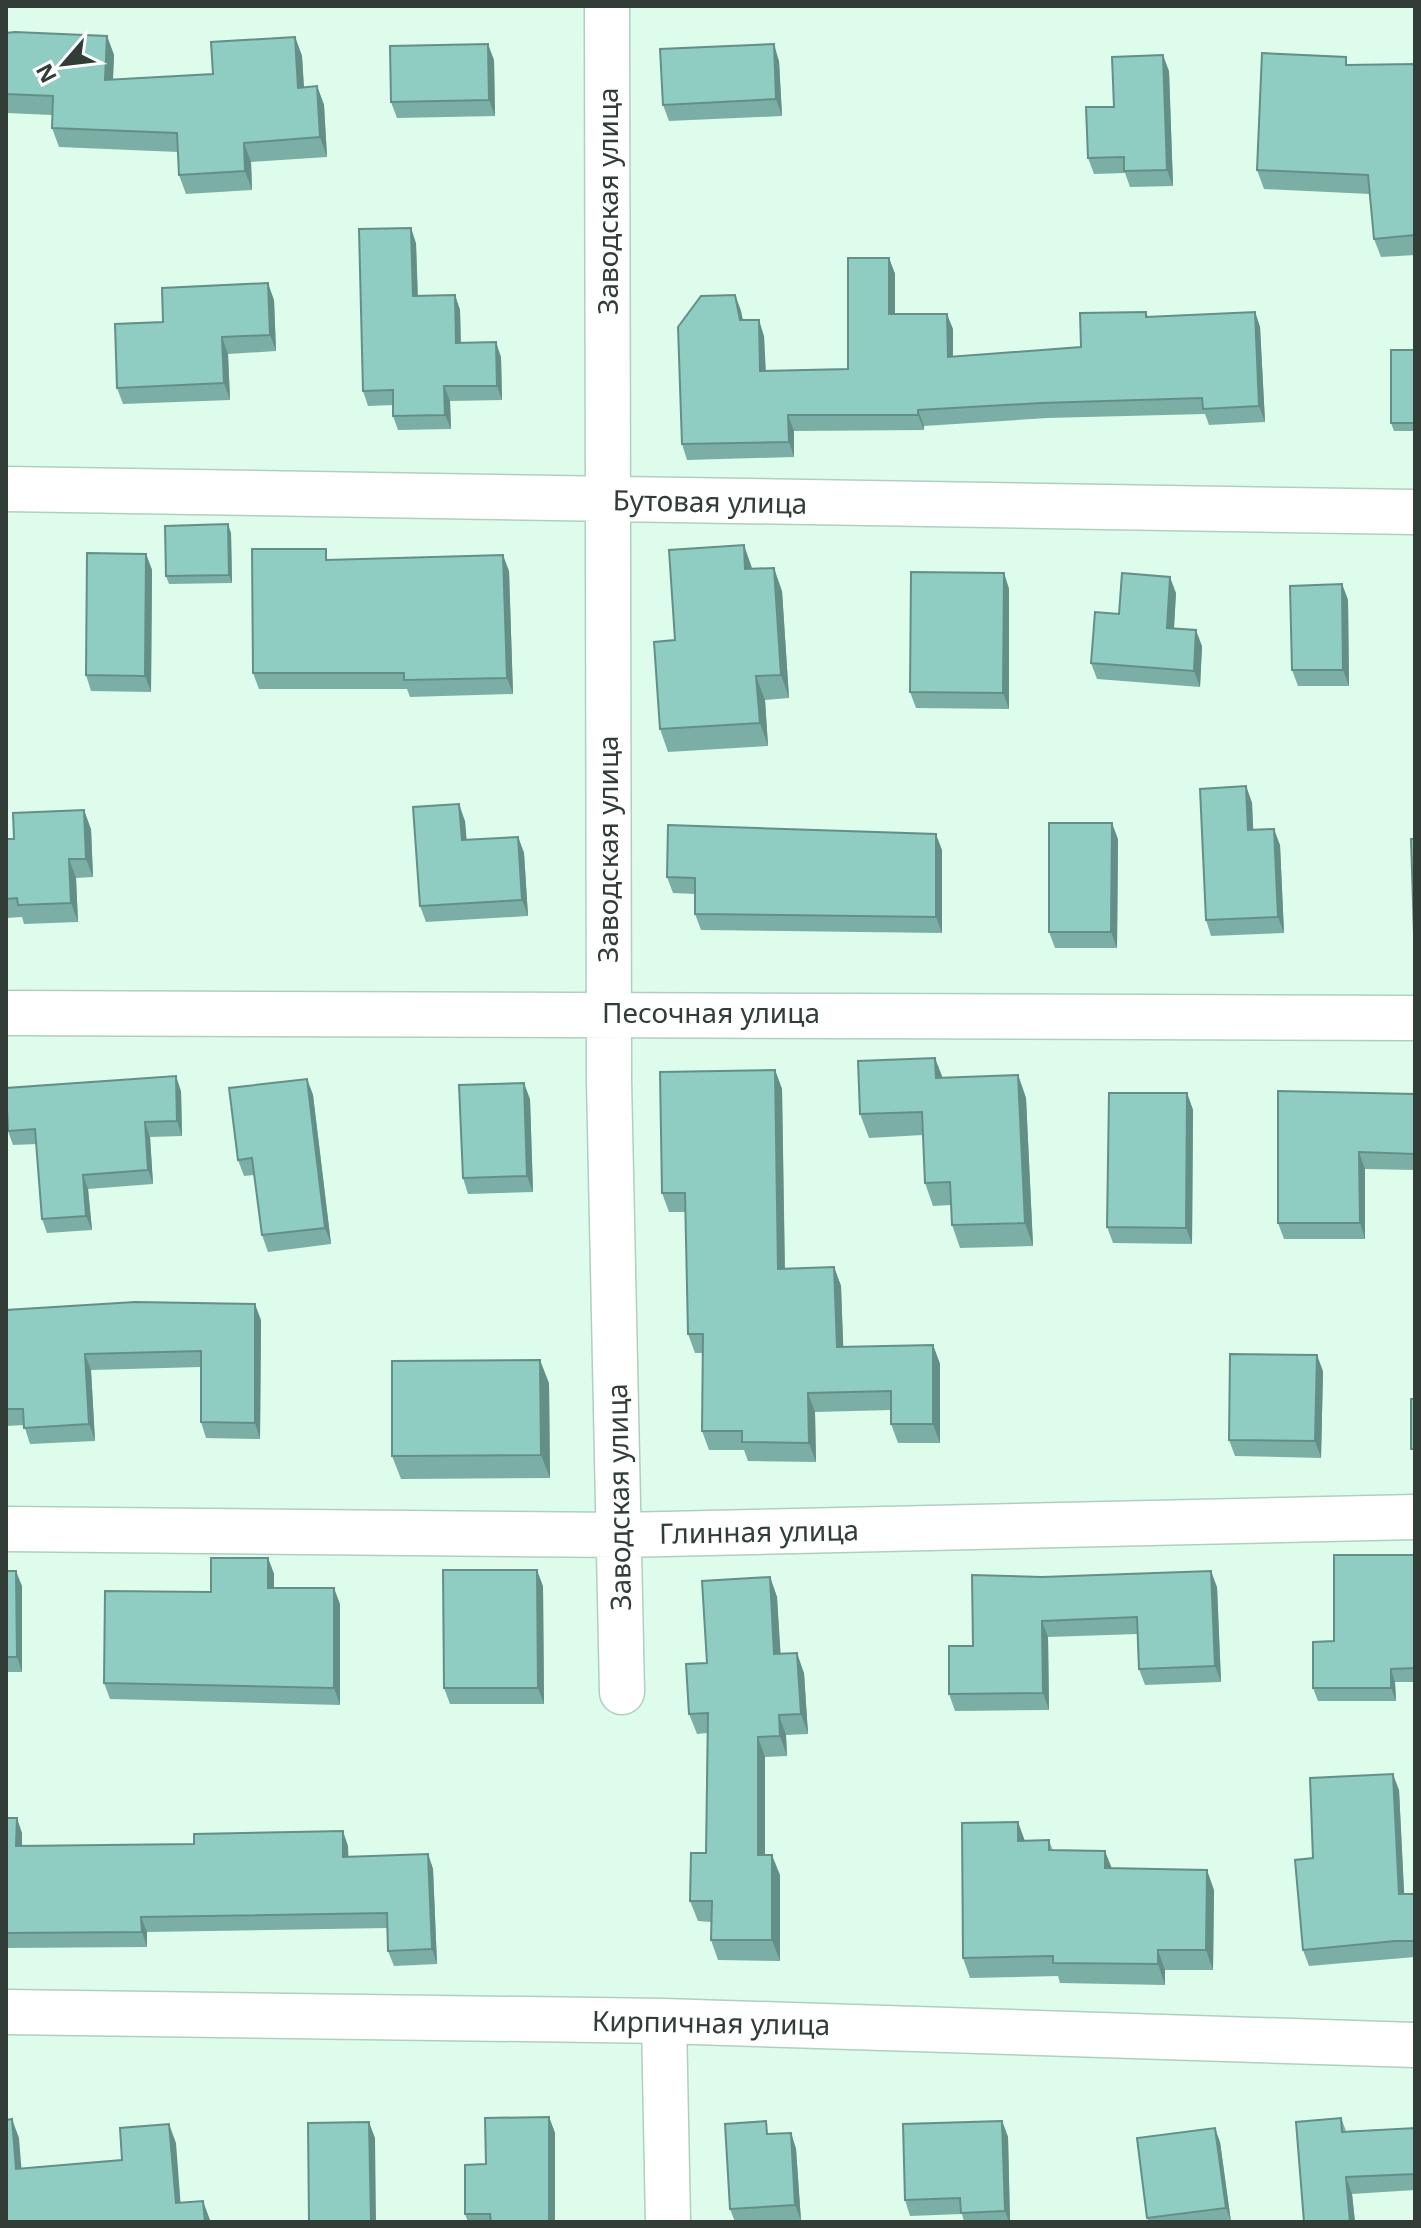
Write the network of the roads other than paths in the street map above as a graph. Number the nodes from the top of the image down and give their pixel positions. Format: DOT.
graph roads {
  1 [pos="607,6"];
  2 [pos="6,489"];
  3 [pos="608,500"];
  4 [pos="1415,512"];
  5 [pos="6,1013"];
  6 [pos="608,1013"];
  7 [pos="1415,1018"];
  8 [pos="1415,1517"];
  9 [pos="6,1529"];
  10 [pos="621,1535"];
  11 [pos="622,1692"];
  12 [pos="6,2012"];
  13 [pos="664,2021"];
  14 [pos="1415,2045"];
  15 [pos="668,2222"];
  1 -- 3 [label="street, Заводская улица"];
  2 -- 3 [label="street, Бутовая улица"];
  3 -- 4 [label="street, Бутовая улица"];
  3 -- 6 [label="street, Заводская улица"];
  5 -- 6 [label="street, Песочная улица"];
  6 -- 7 [label="street, Песочная улица"];
  6 -- 10 [label="street, Заводская улица"];
  8 -- 10 [label="street, Глинная улица"];
  9 -- 10 [label="street, Глинная улица"];
  10 -- 11 [label="street, Заводская улица"];
  12 -- 13 [label="street, Кирпичная улица"];
  13 -- 14 [label="street, Кирпичная улица"];
  13 -- 15 [label="street"];
}
